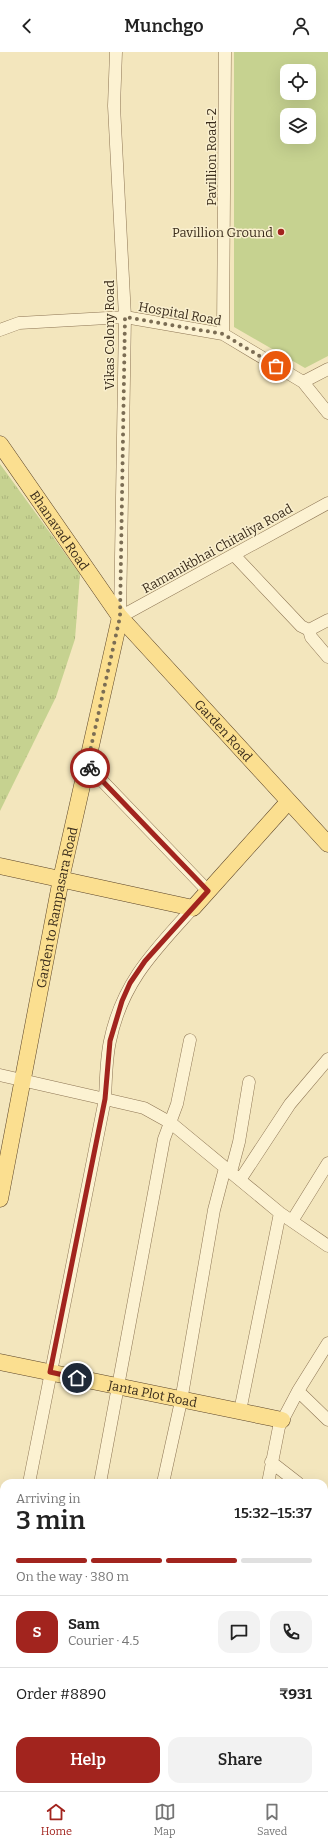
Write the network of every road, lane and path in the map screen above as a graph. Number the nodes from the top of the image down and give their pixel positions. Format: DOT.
graph roads {
  1 [pos="116,52"];
  2 [pos="225,52"];
  3 [pos="125,317"];
  4 [pos="0,330"];
  5 [pos="223,334"];
  6 [pos="328,369"];
  7 [pos="303,382"];
  8 [pos="328,413"];
  9 [pos="0,444"];
  10 [pos="328,503"];
  11 [pos="234,555"];
  12 [pos="120,617"];
  13 [pos="328,620"];
  14 [pos="310,630"];
  15 [pos="328,657"];
  16 [pos="87,765"];
  17 [pos="288,802"];
  18 [pos="328,844"];
  19 [pos="0,866"];
  20 [pos="61,879"];
  21 [pos="208,891"];
  22 [pos="193,908"];
  23 [pos="190,1040"];
  24 [pos="328,1059"];
  25 [pos="0,1074"];
  26 [pos="22,1080"];
  27 [pos="249,1082"];
  28 [pos="105,1099"];
  29 [pos="171,1123"];
  30 [pos="328,1163"];
  31 [pos="232,1173"];
  32 [pos="0,1199"];
  33 [pos="280,1213"];
  34 [pos="292,1221"];
  35 [pos="328,1246"];
  36 [pos="328,1343"];
  37 [pos="0,1362"];
  38 [pos="50,1372"];
  39 [pos="117,1386"];
  40 [pos="298,1391"];
  41 [pos="181,1401"];
  42 [pos="240,1411"];
  43 [pos="282,1420"];
  44 [pos="328,1420"];
  45 [pos="271,1462"];
  46 [pos="30,1479"];
  47 [pos="101,1479"];
  48 [pos="164,1479"];
  49 [pos="269,1479"];
  50 [pos="293,1479"];
  1 -- 3 [label="street, Vikas Colony Road"];
  2 -- 5 [label="street, Pavillion Road-2"];
  3 -- 4 [label="street, Hospital Road"];
  3 -- 5 [label="street, Hospital Road"];
  3 -- 12 [label="street, Vikas Colony Road"];
  5 -- 7 [label="street, Hospital Road"];
  6 -- 7 [label="street"];
  7 -- 8 [label="street, Hospital Road"];
  9 -- 12 [label="main road, Bhanavad Road"];
  10 -- 11 [label="street, Ramanikbhai Chitaliya Road"];
  11 -- 12 [label="street, Ramanikbhai Chitaliya Road"];
  11 -- 14 [label="street"];
  12 -- 16 [label="main road, Garden to Rampasara Road"];
  12 -- 17 [label="main road, Garden Road"];
  13 -- 14 [label="street"];
  14 -- 15 [label="street"];
  16 -- 20 [label="main road, Garden to Rampasara Road"];
  16 -- 21 [label="street"];
  17 -- 18 [label="main road, Garden Road"];
  17 -- 21 [label="main road"];
  19 -- 20 [label="main road"];
  20 -- 22 [label="main road"];
  20 -- 26 [label="main road, Garden to Rampasara Road"];
  21 -- 22 [label="main road"];
  22 -- 28 [label="street"];
  23 -- 29 [label="street"];
  24 -- 31 [label="street"];
  25 -- 26 [label="street"];
  26 -- 28 [label="street"];
  26 -- 32 [label="main road, Garden to Rampasara Road"];
  27 -- 31 [label="street"];
  28 -- 29 [label="street"];
  28 -- 38 [label="street"];
  29 -- 31 [label="street"];
  29 -- 39 [label="street"];
  30 -- 34 [label="street"];
  31 -- 33 [label="street"];
  31 -- 41 [label="street"];
  33 -- 34 [label="street"];
  33 -- 42 [label="street"];
  34 -- 35 [label="street"];
  36 -- 40 [label="street"];
  37 -- 38 [label="main road, Janta Plot Road"];
  38 -- 39 [label="main road, Janta Plot Road"];
  38 -- 46 [label="street"];
  39 -- 41 [label="main road, Janta Plot Road"];
  39 -- 47 [label="street"];
  40 -- 43 [label="street"];
  40 -- 44 [label="street"];
  41 -- 42 [label="main road, Janta Plot Road"];
  41 -- 48 [label="street"];
  42 -- 43 [label="main road, Janta Plot Road"];
  43 -- 45 [label="street"];
  45 -- 49 [label="street"];
  45 -- 50 [label="street"];
}
